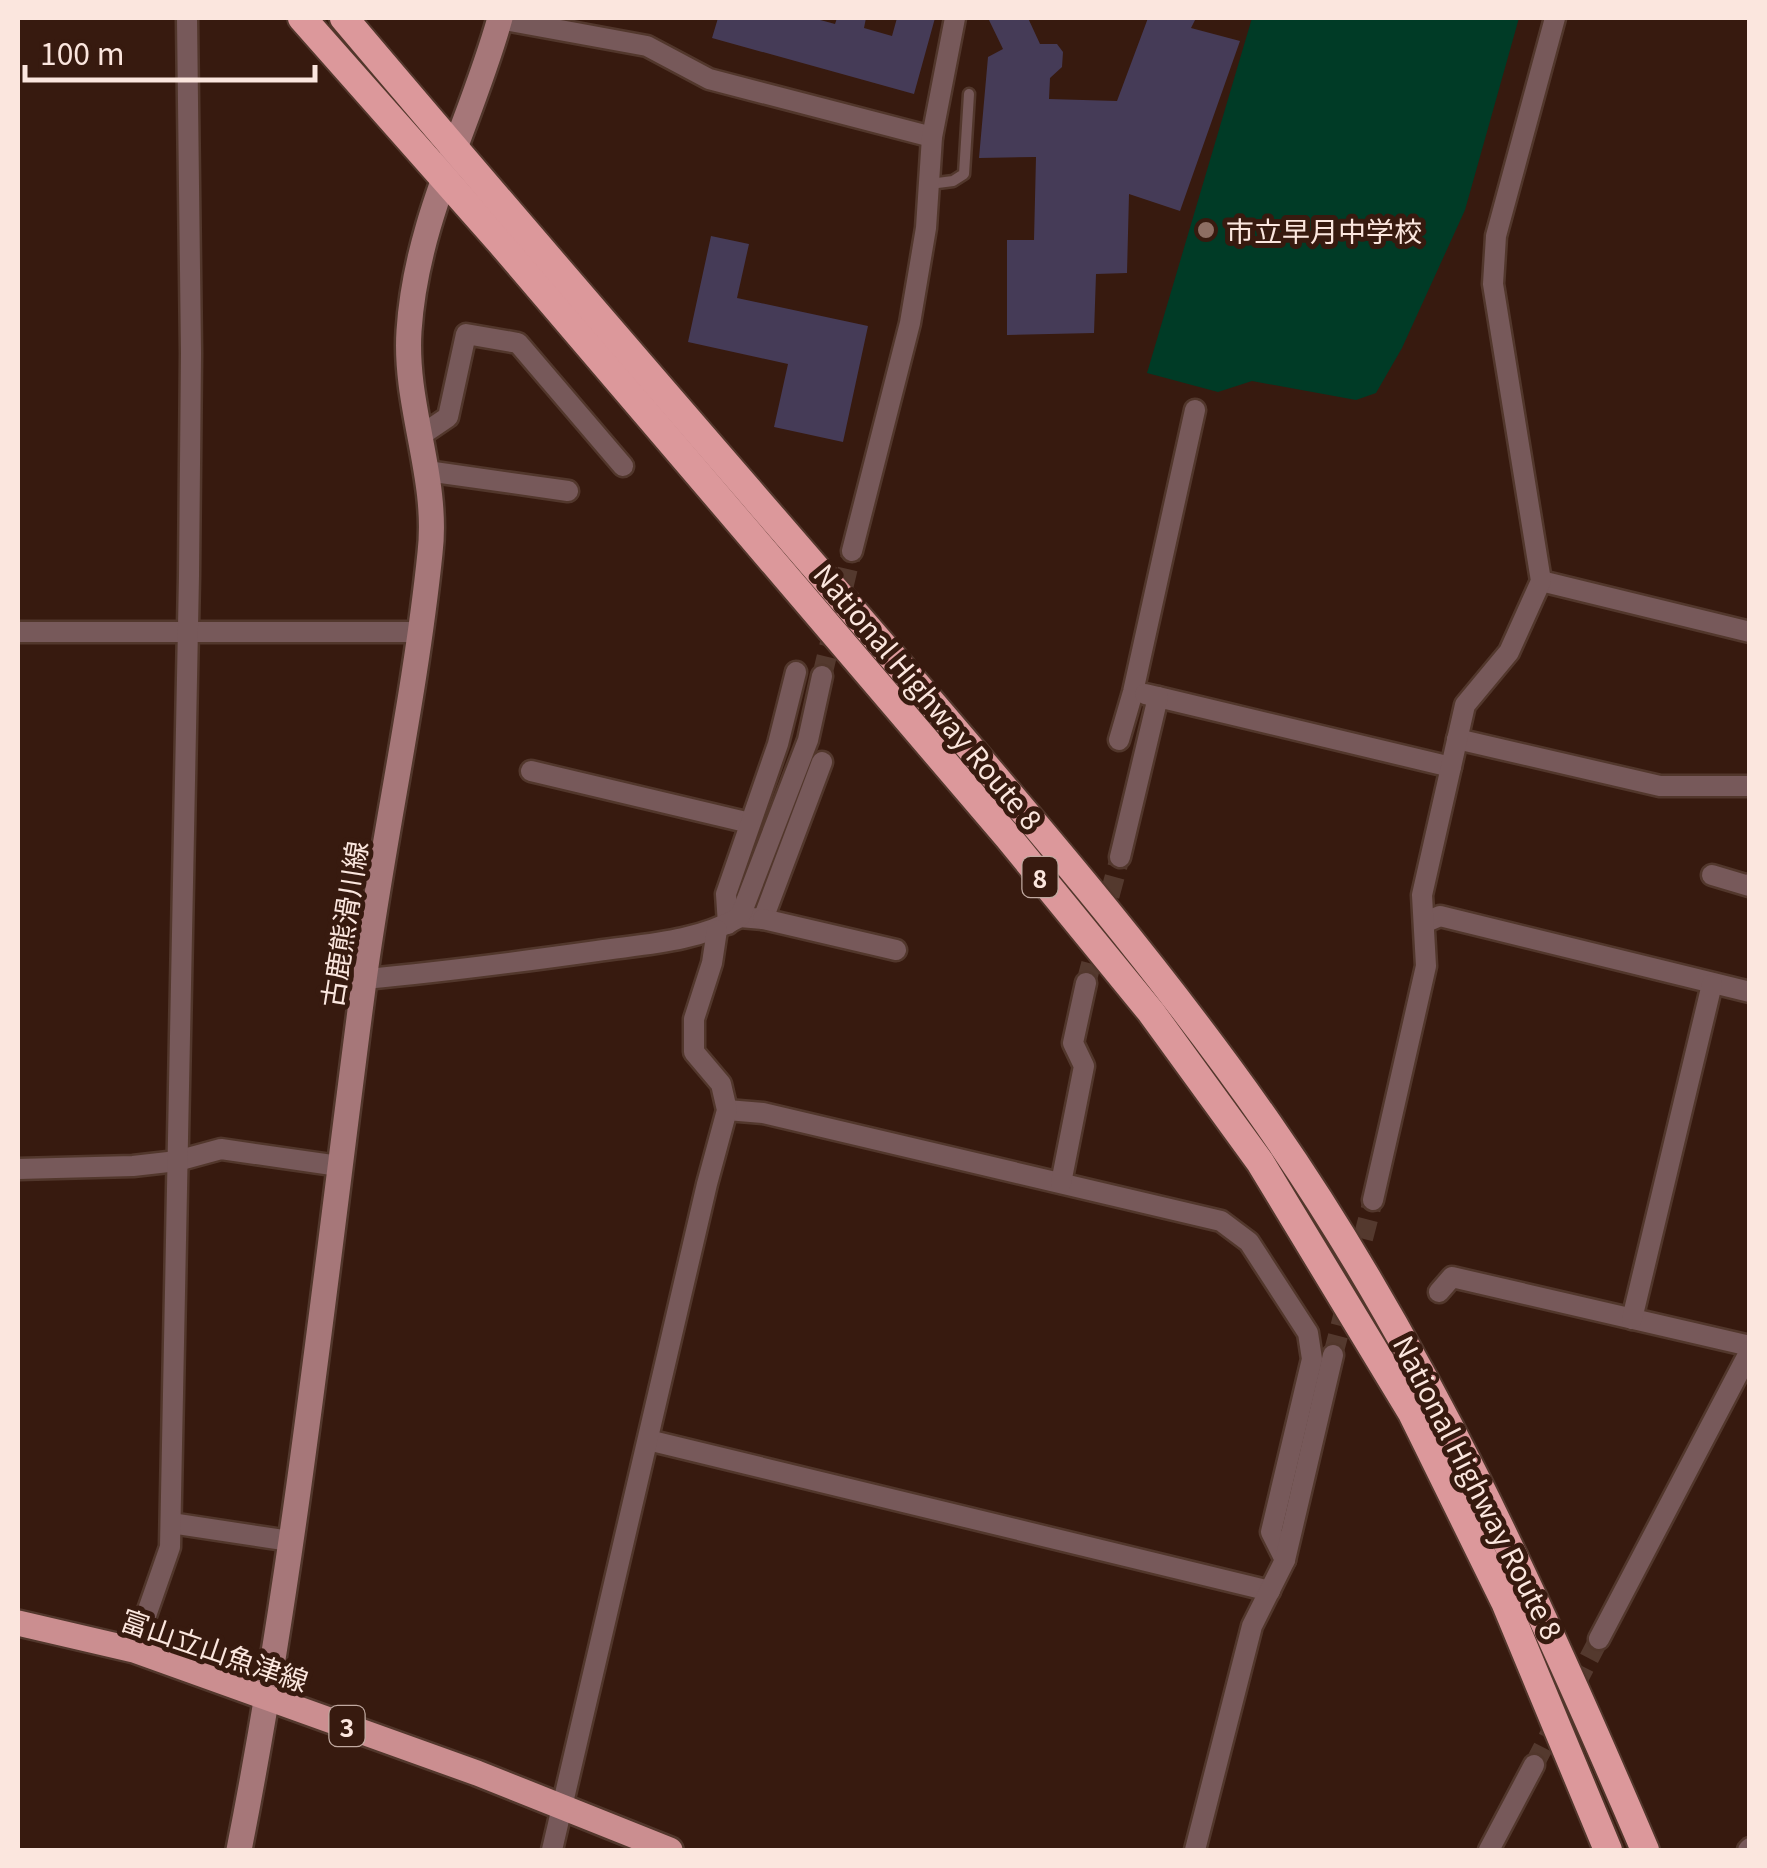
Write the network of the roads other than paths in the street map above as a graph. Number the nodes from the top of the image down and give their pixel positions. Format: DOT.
graph roads {
  1 [pos="187,18"];
  2 [pos="302,18"];
  3 [pos="344,18"];
  4 [pos="500,18"];
  5 [pos="955,18"];
  6 [pos="1555,18"];
  7 [pos="969,94"];
  8 [pos="932,137"];
  9 [pos="454,148"];
  10 [pos="442,180"];
  11 [pos="928,184"];
  12 [pos="1196,410"];
  13 [pos="420,436"];
  14 [pos="623,466"];
  15 [pos="427,472"];
  16 [pos="568,490"];
  17 [pos="852,551"];
  18 [pos="1541,582"];
  19 [pos="18,632"];
  20 [pos="420,632"];
  21 [pos="1750,632"];
  22 [pos="185,634"];
  23 [pos="796,672"];
  24 [pos="822,676"];
  25 [pos="1133,692"];
  26 [pos="1158,696"];
  27 [pos="1457,739"];
  28 [pos="1119,740"];
  29 [pos="822,762"];
  30 [pos="1451,767"];
  31 [pos="531,771"];
  32 [pos="1750,786"];
  33 [pos="750,824"];
  34 [pos="1120,857"];
  35 [pos="1712,875"];
  36 [pos="1750,884"];
  37 [pos="763,918"];
  38 [pos="1426,922"];
  39 [pos="728,924"];
  40 [pos="896,950"];
  41 [pos="364,979"];
  42 [pos="1086,983"];
  43 [pos="1712,984"];
  44 [pos="1750,992"];
  45 [pos="727,1110"];
  46 [pos="177,1161"];
  47 [pos="340,1166"];
  48 [pos="18,1169"];
  49 [pos="1061,1183"];
  50 [pos="1374,1200"];
  51 [pos="1439,1292"];
  52 [pos="1632,1318"];
  53 [pos="1750,1348"];
  54 [pos="1333,1355"];
  55 [pos="648,1440"];
  56 [pos="171,1523"];
  57 [pos="290,1541"];
  58 [pos="1286,1560"];
  59 [pos="1270,1591"];
  60 [pos="18,1623"];
  61 [pos="1599,1639"];
  62 [pos="134,1650"];
  63 [pos="269,1698"];
  64 [pos="1534,1765"];
  65 [pos="562,1809"];
  66 [pos="239,1850"];
  67 [pos="552,1850"];
  68 [pos="670,1850"];
  69 [pos="1195,1850"];
  70 [pos="1489,1850"];
  71 [pos="1608,1850"];
  72 [pos="1644,1850"];
  1 -- 22 [label="street"];
  2 -- 10 [label="highway, National Highway Route 8 / 8"];
  3 -- 9 [label="highway, National Highway Route 8 / 8"];
  4 -- 8 [label="street"];
  4 -- 9 [label="main road, 古鹿熊滑川線"];
  5 -- 8 [label="street"];
  6 -- 18 [label="street"];
  7 -- 11 [label="lane"];
  8 -- 11 [label="street"];
  9 -- 10 [label="main road, 古鹿熊滑川線"];
  9 -- 72 [label="highway, National Highway Route 8 / 8"];
  10 -- 13 [label="main road, 古鹿熊滑川線"];
  10 -- 71 [label="highway, National Highway Route 8 / 8"];
  11 -- 17 [label="street"];
  12 -- 25 [label="street"];
  13 -- 14 [label="street"];
  13 -- 15 [label="main road, 古鹿熊滑川線"];
  15 -- 16 [label="street"];
  15 -- 20 [label="main road, 古鹿熊滑川線"];
  18 -- 21 [label="street"];
  18 -- 27 [label="street"];
  19 -- 22 [label="street"];
  20 -- 22 [label="street"];
  20 -- 41 [label="main road, 古鹿熊滑川線"];
  22 -- 46 [label="street"];
  23 -- 33 [label="street"];
  24 -- 39 [label="street"];
  25 -- 26 [label="street"];
  25 -- 28 [label="street"];
  26 -- 30 [label="street"];
  26 -- 34 [label="street"];
  27 -- 30 [label="street"];
  27 -- 32 [label="street"];
  29 -- 37 [label="street"];
  30 -- 38 [label="street"];
  31 -- 33 [label="street"];
  33 -- 39 [label="street"];
  35 -- 36 [label="street"];
  37 -- 39 [label="street"];
  37 -- 40 [label="street"];
  38 -- 43 [label="street"];
  38 -- 50 [label="street"];
  39 -- 41 [label="street"];
  39 -- 45 [label="street"];
  41 -- 47 [label="main road, 古鹿熊滑川線"];
  42 -- 49 [label="street"];
  43 -- 44 [label="street"];
  43 -- 52 [label="street"];
  45 -- 49 [label="street"];
  45 -- 55 [label="street"];
  46 -- 47 [label="street"];
  46 -- 48 [label="street"];
  46 -- 56 [label="street"];
  47 -- 57 [label="main road, 古鹿熊滑川線"];
  49 -- 58 [label="street"];
  51 -- 52 [label="street"];
  52 -- 53 [label="street"];
  53 -- 61 [label="street"];
  54 -- 58 [label="street"];
  55 -- 59 [label="street"];
  55 -- 65 [label="street"];
  56 -- 57 [label="street"];
  56 -- 62 [label="street"];
  57 -- 63 [label="main road, 古鹿熊滑川線"];
  58 -- 59 [label="street"];
  59 -- 69 [label="street"];
  60 -- 62 [label="main road, 富山立山魚津線 / 3"];
  62 -- 63 [label="main road, 富山立山魚津線 / 3"];
  63 -- 65 [label="main road, 富山立山魚津線 / 3"];
  63 -- 66 [label="main road, 古鹿熊滑川線"];
  64 -- 70 [label="street"];
  65 -- 67 [label="street"];
  65 -- 68 [label="main road, 富山立山魚津線 / 3"];
}
